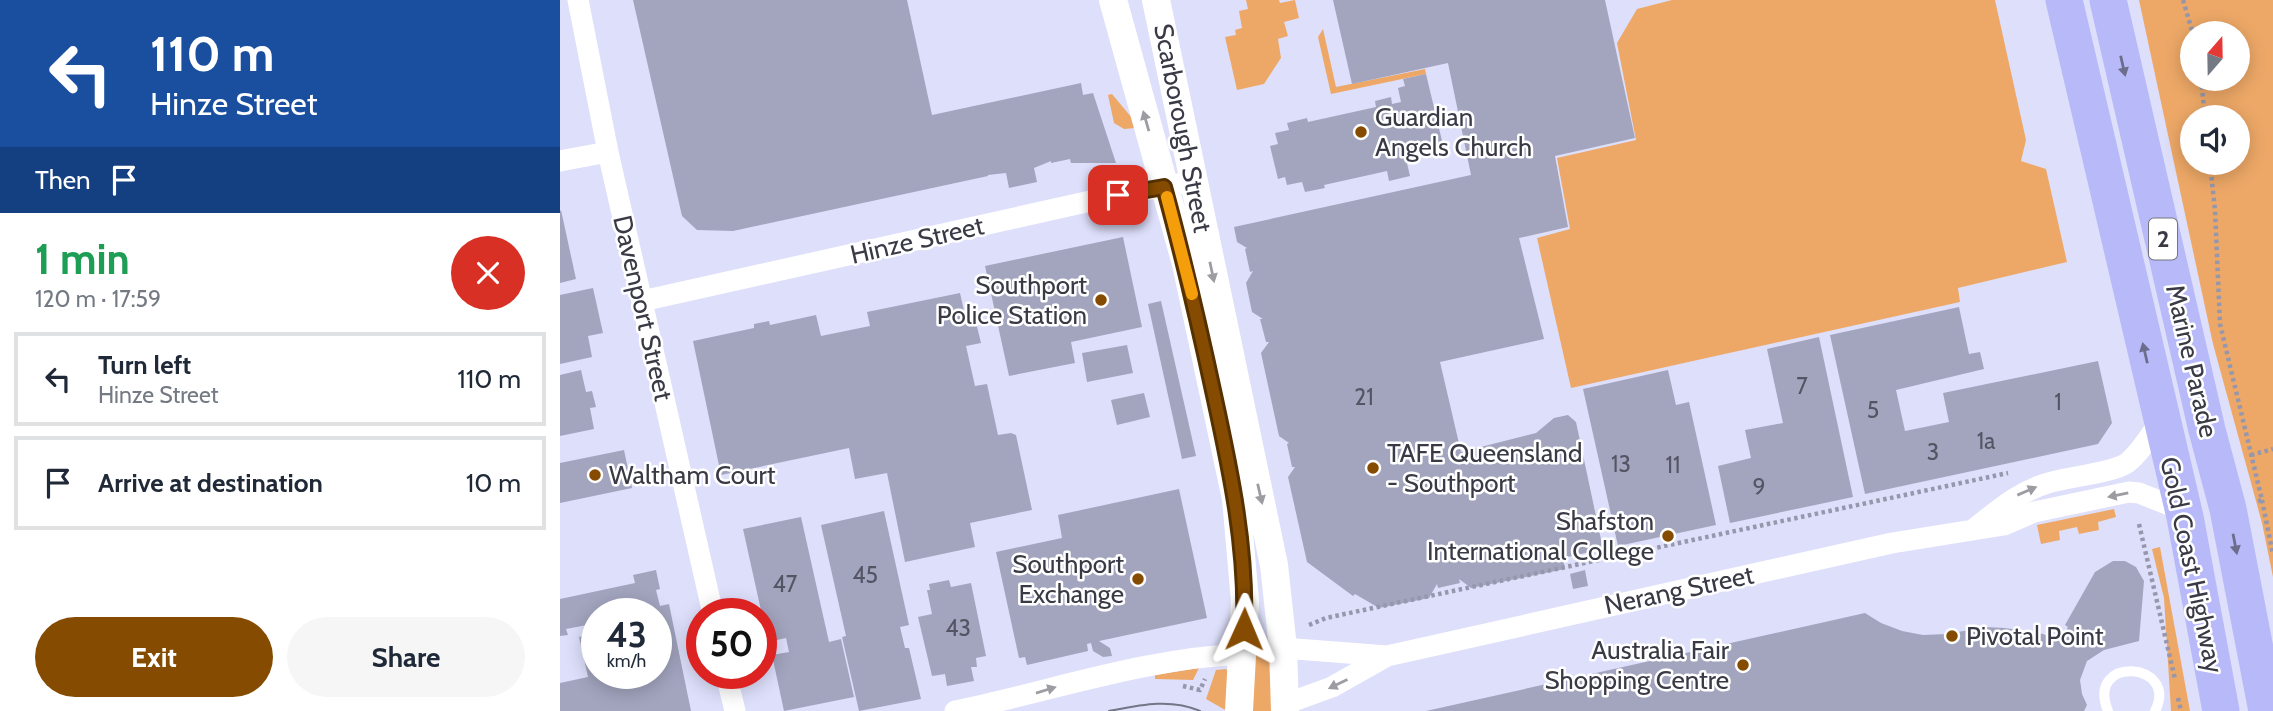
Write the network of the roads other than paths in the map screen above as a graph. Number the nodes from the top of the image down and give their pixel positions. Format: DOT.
graph roads {
  1 [pos="578,0"];
  2 [pos="1113,0"];
  3 [pos="1156,0"];
  4 [pos="2064,0"];
  5 [pos="2108,0"];
  6 [pos="608,152"];
  7 [pos="560,161"];
  8 [pos="1193,181"];
  9 [pos="1164,187"];
  10 [pos="642,301"];
  11 [pos="2161,419"];
  12 [pos="2220,477"];
  13 [pos="2182,510"];
  14 [pos="1972,530"];
  15 [pos="709,598"];
  16 [pos="1282,640"];
  17 [pos="1244,654"];
  18 [pos="1387,656"];
  19 [pos="730,689"];
  20 [pos="1285,707"];
  21 [pos="735,711"];
  22 [pos="956,711"];
  23 [pos="1240,711"];
  24 [pos="2108,711"];
  25 [pos="2155,711"];
  26 [pos="2221,711"];
  27 [pos="2267,711"];
  1 -- 6 [label="street, Davenport Street"];
  9 -- 2 [label="main road, Scarborough Street, one-way"];
  3 -- 8 [label="main road, Scarborough Street"];
  11 -- 4 [label="highway, Marine Parade / 2, one-way"];
  5 -- 12 [label="highway, Marine Parade / 2, one-way"];
  6 -- 7 [label="street"];
  6 -- 10 [label="street, Davenport Street"];
  8 -- 9 [label="street, Hinze Street"];
  8 -- 16 [label="main road, Scarborough Street, one-way"];
  9 -- 10 [label="street, Hinze Street"];
  9 -- 17 [label="main road, Scarborough Street"];
  10 -- 15 [label="street, Davenport Street"];
  11 -- 13 [label="highway, Gold Coast Highway / 2"];
  14 -- 11 [label="street, Nerang Street, one-way"];
  12 -- 27 [label="highway, Gold Coast Highway / 2, one-way"];
  13 -- 14 [label="street, Nerang Street, one-way"];
  13 -- 26 [label="highway, Gold Coast Highway / 2"];
  14 -- 18 [label="street, Nerang Street"];
  16 -- 18 [label="street, Nerang Street"];
  16 -- 20 [label="main road, Scarborough Street"];
  22 -- 17 [label="street, one-way"];
  17 -- 23 [label="main road, Scarborough Street"];
  18 -- 20 [label="street, Nerang Street, one-way"];
  19 -- 21 [label="street"];
  24 -- 25 [label="lane"];
}
